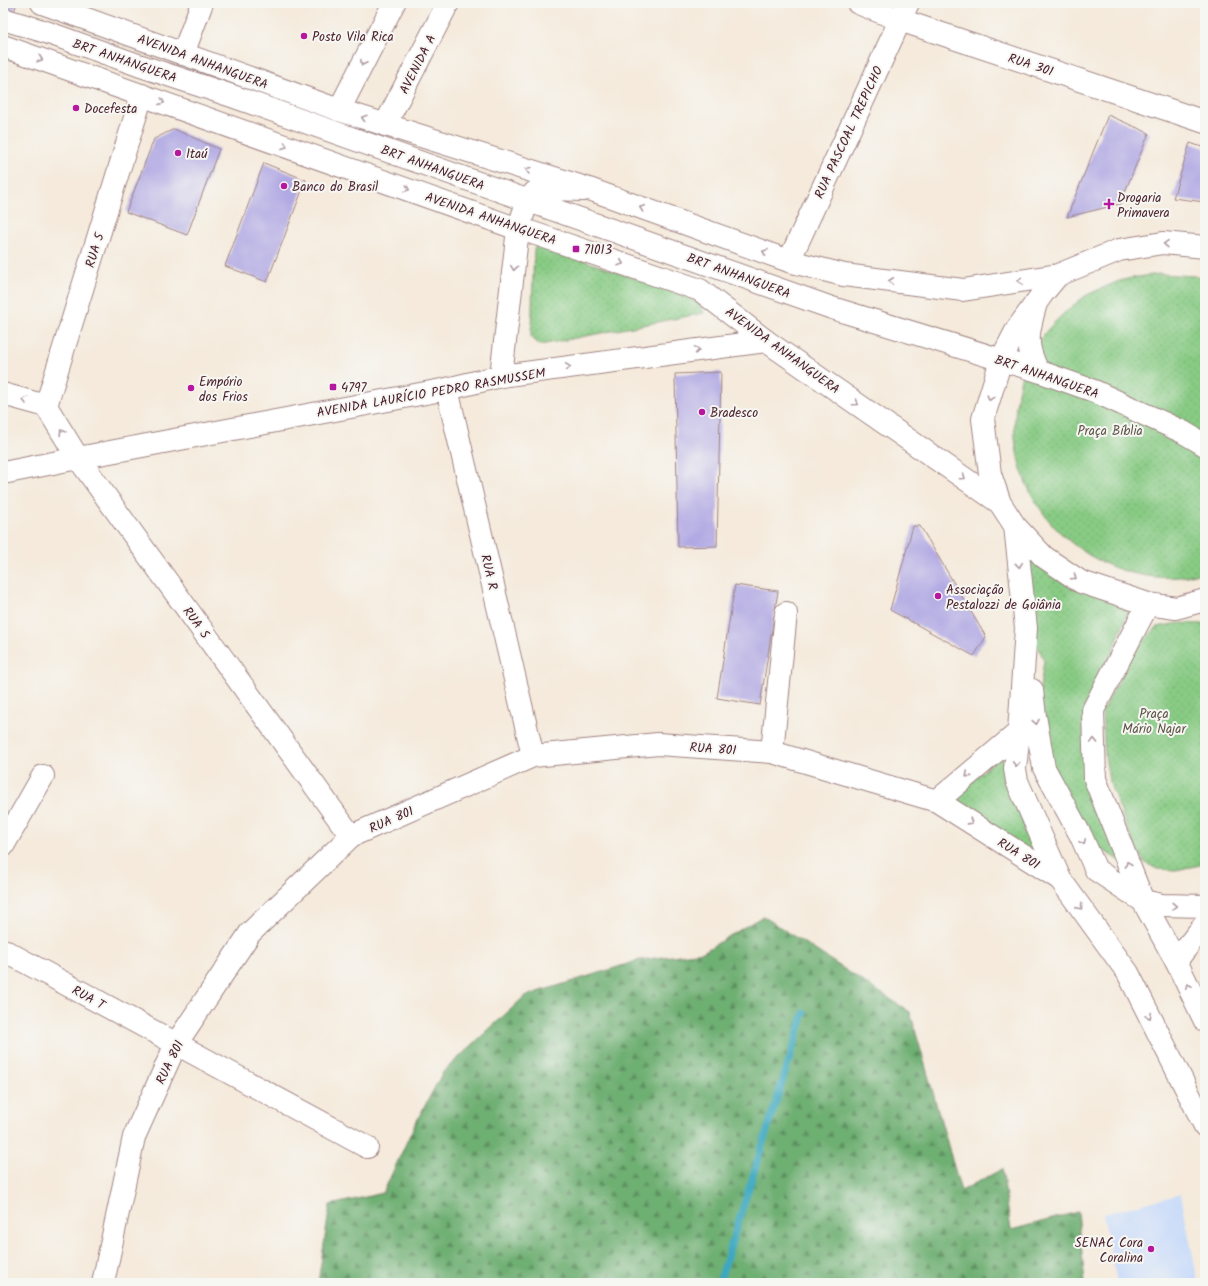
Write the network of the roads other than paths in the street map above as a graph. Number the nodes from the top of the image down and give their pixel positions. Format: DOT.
graph roads {
  1 [pos="29,3"];
  2 [pos="42,3"];
  3 [pos="202,3"];
  4 [pos="394,3"];
  5 [pos="448,3"];
  6 [pos="858,3"];
  7 [pos="904,11"];
  8 [pos="3,19"];
  9 [pos="3,46"];
  10 [pos="183,54"];
  11 [pos="142,95"];
  12 [pos="270,109"];
  13 [pos="339,110"];
  14 [pos="1205,122"];
  15 [pos="385,125"];
  16 [pos="592,190"];
  17 [pos="528,200"];
  18 [pos="518,229"];
  19 [pos="1205,247"];
  20 [pos="789,261"];
  21 [pos="1058,275"];
  22 [pos="1036,301"];
  23 [pos="766,341"];
  24 [pos="1001,360"];
  25 [pos="1038,371"];
  26 [pos="501,376"];
  27 [pos="447,389"];
  28 [pos="3,394"];
  29 [pos="46,406"];
  30 [pos="1205,445"];
  31 [pos="78,458"];
  32 [pos="3,473"];
  33 [pos="1000,503"];
  34 [pos="1015,526"];
  35 [pos="1205,600"];
  36 [pos="1148,604"];
  37 [pos="786,613"];
  38 [pos="1026,628"];
  39 [pos="1019,732"];
  40 [pos="772,752"];
  41 [pos="533,756"];
  42 [pos="43,776"];
  43 [pos="937,801"];
  44 [pos="351,836"];
  45 [pos="3,846"];
  46 [pos="1060,879"];
  47 [pos="1143,901"];
  48 [pos="1205,906"];
  49 [pos="1205,924"];
  50 [pos="3,950"];
  51 [pos="1176,961"];
  52 [pos="1205,1021"];
  53 [pos="176,1044"];
  54 [pos="1205,1126"];
  55 [pos="367,1147"];
  56 [pos="103,1283"];
  1 -- 12 [label="street, BRT ANHANGUERA"];
  2 -- 10 [label="street, AVENIDA ANHANGUERA"];
  3 -- 10 [label="street"];
  4 -- 13 [label="street, one-way"];
  5 -- 15 [label="street, AVENIDA A"];
  6 -- 7 [label="street, RUA 301"];
  7 -- 14 [label="street, RUA 301"];
  7 -- 20 [label="street, RUA PASCOAL TREPICHO"];
  8 -- 12 [label="street, BRT ANHANGUERA"];
  9 -- 11 [label="street, AVENIDA ANHANGUERA, one-way"];
  10 -- 13 [label="street, AVENIDA ANHANGUERA"];
  11 -- 18 [label="street, AVENIDA ANHANGUERA, one-way"];
  11 -- 29 [label="street, RUA 5"];
  12 -- 17 [label="street, BRT ANHANGUERA"];
  15 -- 13 [label="street, AVENIDA ANHANGUERA, one-way"];
  16 -- 15 [label="street, AVENIDA ANHANGUERA, one-way"];
  16 -- 17 [label="street"];
  20 -- 16 [label="street, AVENIDA ANHANGUERA, one-way"];
  17 -- 18 [label="street"];
  17 -- 24 [label="street, BRT ANHANGUERA"];
  18 -- 23 [label="street, AVENIDA ANHANGUERA, one-way"];
  18 -- 26 [label="street, one-way"];
  19 -- 21 [label="street, one-way"];
  21 -- 20 [label="street, AVENIDA ANHANGUERA, one-way"];
  21 -- 22 [label="street"];
  22 -- 24 [label="street"];
  22 -- 25 [label="street"];
  26 -- 23 [label="street, AVENIDA LAURÍCIO PEDRO RASMUSSEM, one-way"];
  23 -- 33 [label="street, AVENIDA ANHANGUERA, one-way"];
  24 -- 25 [label="street, BRT ANHANGUERA"];
  24 -- 33 [label="street, one-way"];
  25 -- 30 [label="street, BRT ANHANGUERA"];
  26 -- 27 [label="street, AVENIDA LAURÍCIO PEDRO RASMUSSEM"];
  27 -- 31 [label="street, AVENIDA LAURÍCIO PEDRO RASMUSSEM"];
  27 -- 41 [label="street, RUA R"];
  29 -- 28 [label="street, one-way"];
  31 -- 29 [label="street, RUA S, one-way"];
  31 -- 32 [label="street, AVENIDA LAURÍCIO PEDRO RASMUSSEM"];
  31 -- 44 [label="street, RUA S"];
  33 -- 34 [label="street"];
  34 -- 36 [label="street, one-way"];
  34 -- 38 [label="street, one-way"];
  35 -- 36 [label="street"];
  47 -- 36 [label="street, one-way"];
  37 -- 40 [label="street"];
  38 -- 39 [label="street"];
  38 -- 47 [label="street, one-way"];
  39 -- 43 [label="street, one-way"];
  39 -- 46 [label="street, one-way"];
  40 -- 41 [label="street, RUA 801"];
  40 -- 43 [label="street, RUA 801"];
  41 -- 44 [label="street, RUA 801"];
  42 -- 45 [label="street"];
  43 -- 46 [label="street, RUA 801, one-way"];
  44 -- 53 [label="street, RUA 801"];
  46 -- 54 [label="street, one-way"];
  47 -- 48 [label="street, one-way"];
  47 -- 51 [label="street"];
  49 -- 51 [label="street"];
  50 -- 53 [label="street, RUA T"];
  52 -- 51 [label="street, one-way"];
  53 -- 55 [label="street, RUA T"];
  53 -- 56 [label="street, RUA 801"];
}
